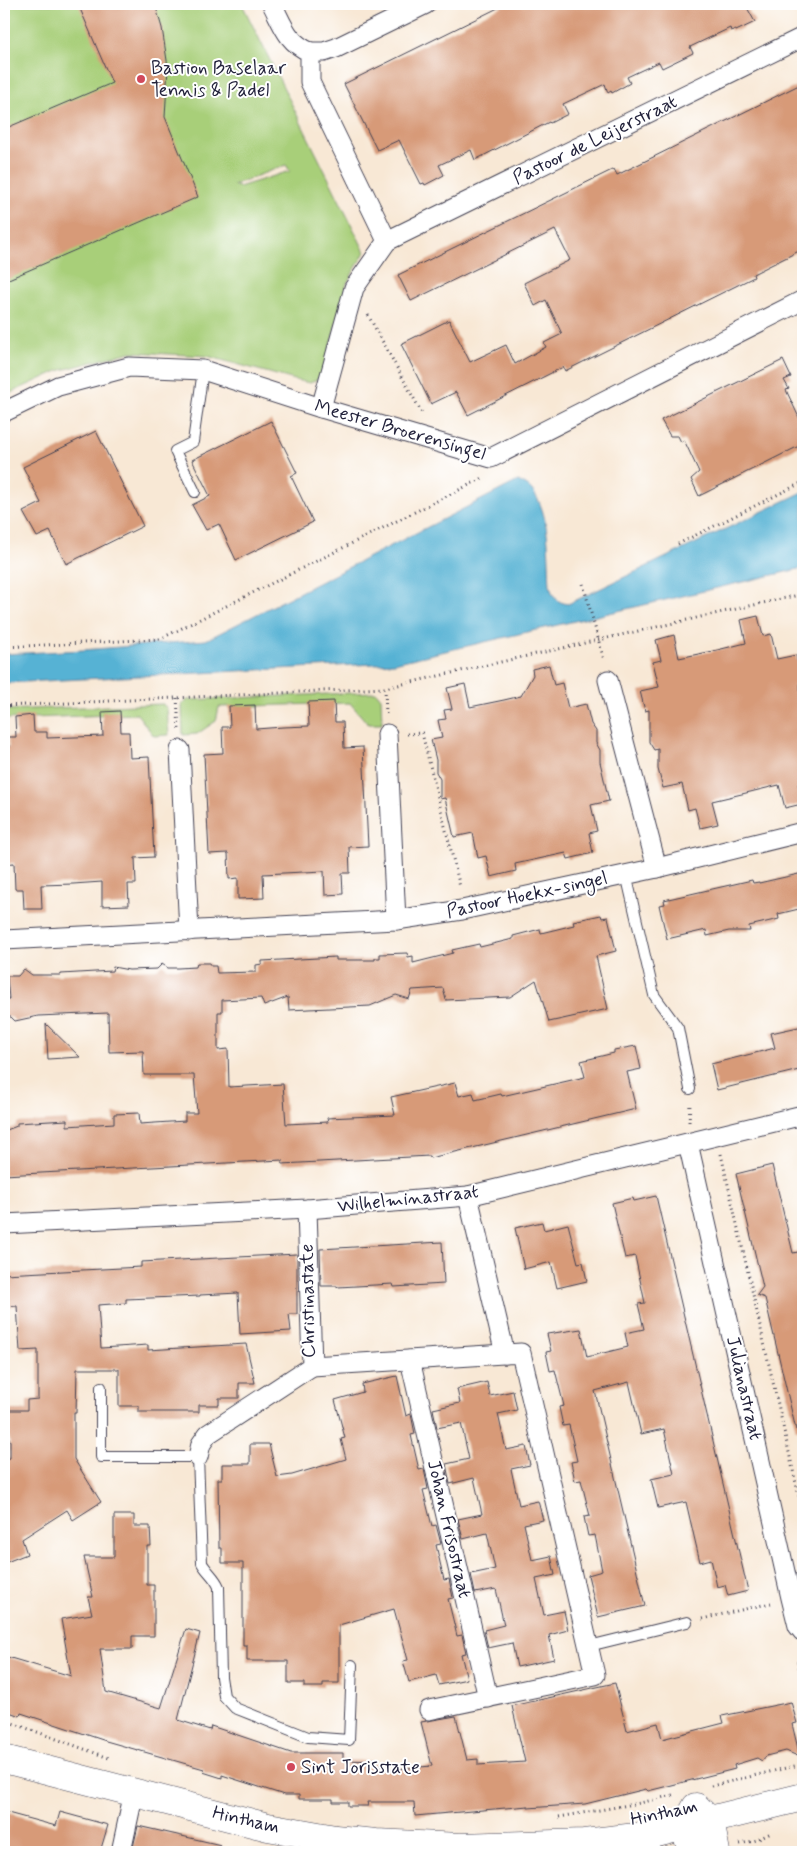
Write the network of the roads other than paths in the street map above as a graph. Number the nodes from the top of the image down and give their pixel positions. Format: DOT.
graph roads {
  1 [pos="272,4"];
  2 [pos="426,4"];
  3 [pos="803,38"];
  4 [pos="310,52"];
  5 [pos="386,241"];
  6 [pos="803,300"];
  7 [pos="203,370"];
  8 [pos="321,408"];
  9 [pos="4,412"];
  10 [pos="195,492"];
  11 [pos="608,680"];
  12 [pos="387,734"];
  13 [pos="180,750"];
  14 [pos="803,832"];
  15 [pos="657,868"];
  16 [pos="626,874"];
  17 [pos="396,920"];
  18 [pos="189,931"];
  19 [pos="4,940"];
  20 [pos="690,1089"];
  21 [pos="803,1116"];
  22 [pos="688,1143"];
  23 [pos="468,1196"];
  24 [pos="307,1209"];
  25 [pos="4,1224"];
  26 [pos="505,1354"];
  27 [pos="410,1360"];
  28 [pos="312,1366"];
  29 [pos="101,1387"];
  30 [pos="198,1457"];
  31 [pos="687,1622"];
  32 [pos="803,1632"];
  33 [pos="589,1646"];
  34 [pos="352,1665"];
  35 [pos="488,1698"];
  36 [pos="429,1710"];
  37 [pos="4,1759"];
  38 [pos="803,1780"];
  39 [pos="134,1792"];
  40 [pos="803,1797"];
  41 [pos="694,1815"];
  42 [pos="519,1847"];
  43 [pos="121,1852"];
  44 [pos="716,1852"];
  1 -- 4 [label="street"];
  2 -- 4 [label="street"];
  3 -- 5 [label="street, Pastoor de Leijerstraat"];
  4 -- 5 [label="street"];
  5 -- 8 [label="street"];
  6 -- 8 [label="street, Meester Broerensingel"];
  7 -- 8 [label="street, Meester Broerensingel"];
  7 -- 9 [label="street, Meester Broerensingel"];
  7 -- 10 [label="lane"];
  11 -- 15 [label="street"];
  12 -- 17 [label="street"];
  13 -- 18 [label="street"];
  14 -- 15 [label="street, Pastoor Hoekx-singel"];
  15 -- 16 [label="street, Pastoor Hoekx-singel"];
  16 -- 17 [label="street, Pastoor Hoekx-singel"];
  16 -- 20 [label="lane"];
  17 -- 18 [label="street, Pastoor Hoekx-singel"];
  18 -- 19 [label="street, Pastoor Hoekx-singel"];
  21 -- 22 [label="street, Wilhelminastraat"];
  22 -- 23 [label="street, Wilhelminastraat"];
  22 -- 32 [label="street, Julianastraat"];
  23 -- 24 [label="street, Wilhelminastraat"];
  23 -- 26 [label="street"];
  24 -- 25 [label="street, Wilhelminastraat"];
  24 -- 28 [label="street, Christinastate"];
  26 -- 27 [label="street"];
  26 -- 33 [label="street"];
  27 -- 28 [label="street"];
  27 -- 35 [label="street, Johan Frisostraat"];
  28 -- 30 [label="street, Christinastate"];
  29 -- 30 [label="lane"];
  30 -- 34 [label="lane"];
  31 -- 33 [label="lane"];
  33 -- 35 [label="street"];
  35 -- 36 [label="street"];
  37 -- 39 [label="street, Hintham"];
  38 -- 41 [label="street, Hintham"];
  39 -- 42 [label="street, Hintham"];
  39 -- 43 [label="street"];
  40 -- 41 [label="street, Hintham"];
  41 -- 42 [label="street, Hintham"];
  41 -- 44 [label="street"];
}
